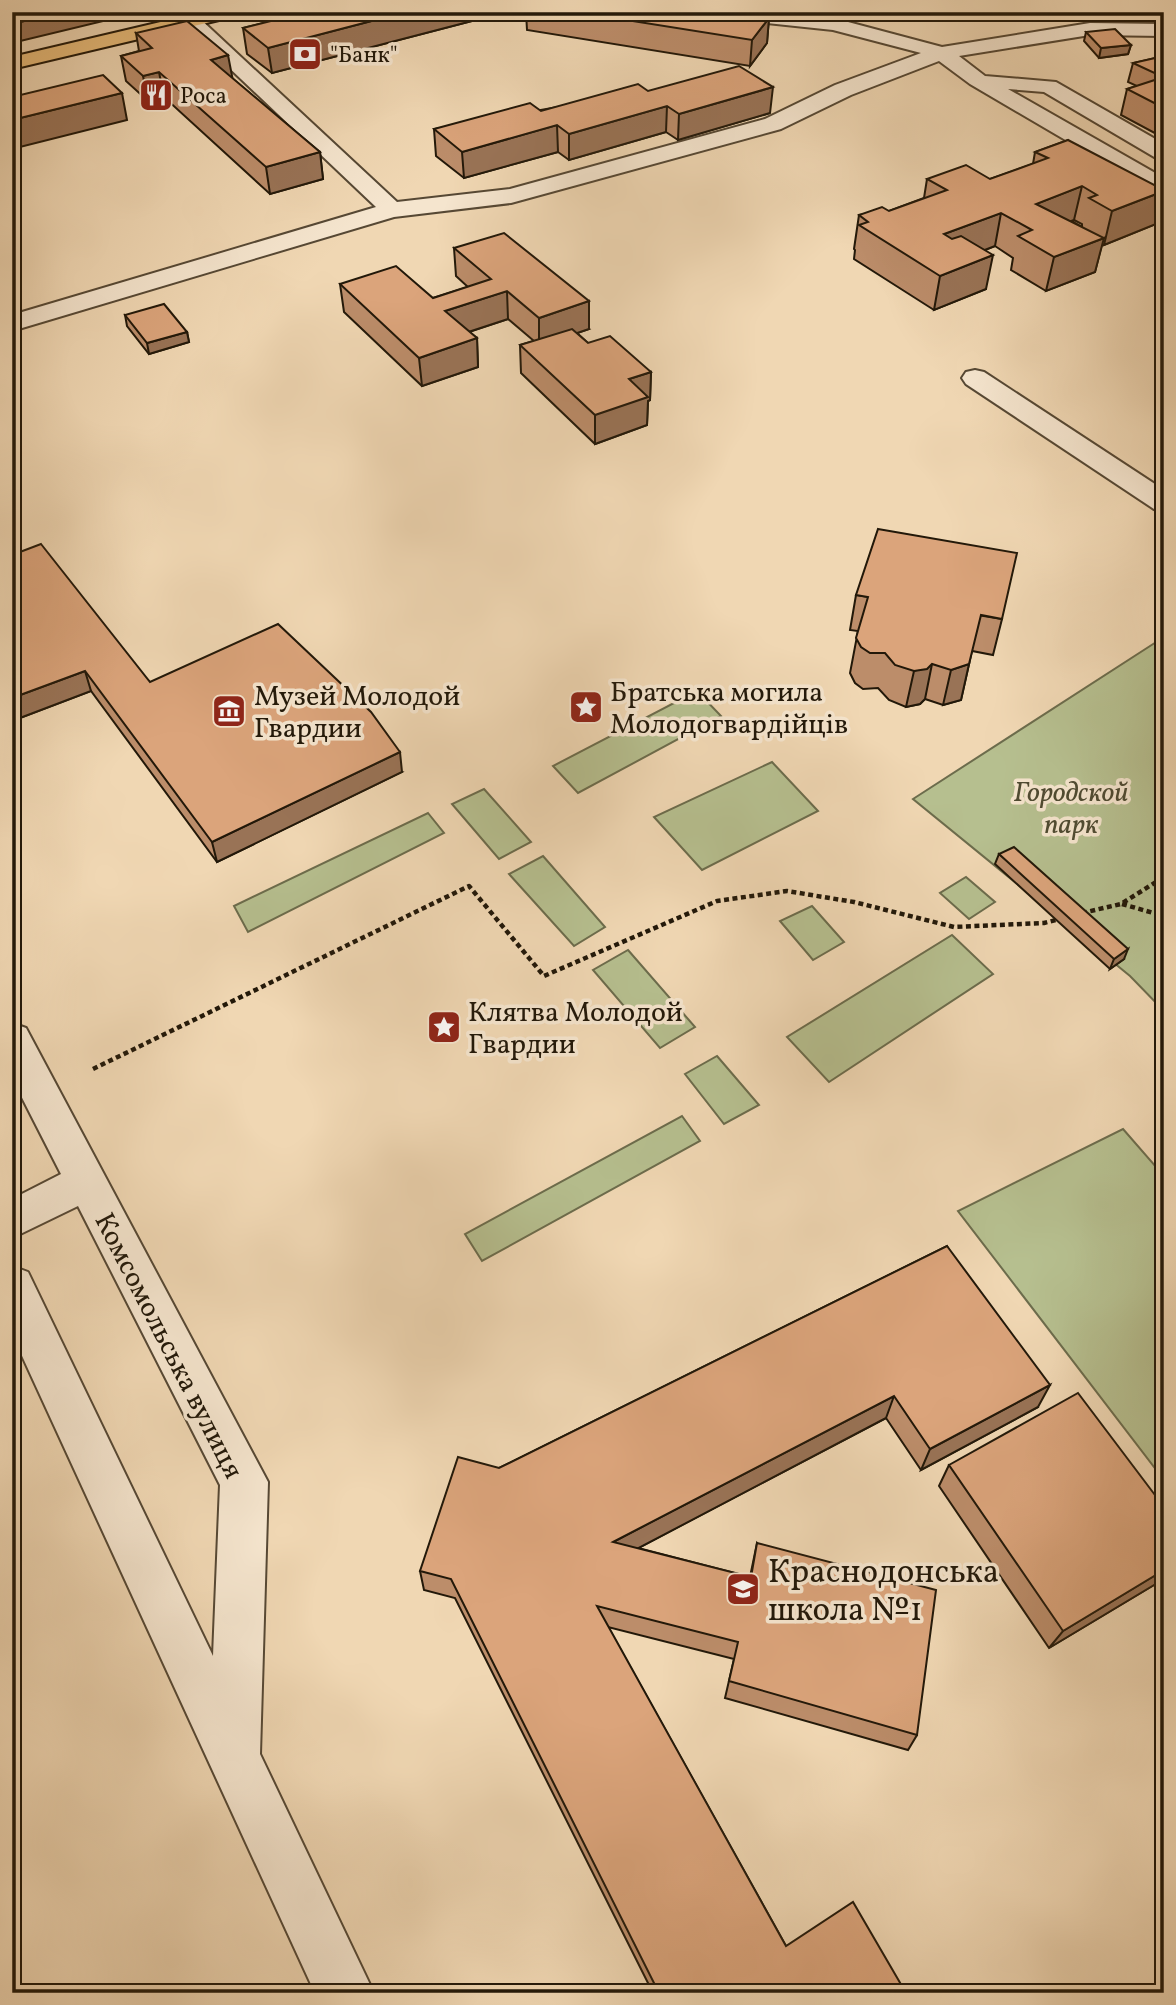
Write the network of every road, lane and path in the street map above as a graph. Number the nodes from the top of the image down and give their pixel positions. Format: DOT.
graph roads {
  1 [pos="229,12"];
  2 [pos="718,12"];
  3 [pos="191,21"];
  4 [pos="1164,30"];
  5 [pos="942,54"];
  6 [pos="12,63"];
  7 [pos="977,80"];
  8 [pos="1164,153"];
  9 [pos="1164,188"];
  10 [pos="393,209"];
  11 [pos="12,323"];
  12 [pos="975,378"];
  13 [pos="1164,502"];
  14 [pos="1164,877"];
  15 [pos="1122,904"];
  16 [pos="1164,916"];
  17 [pos="12,1039"];
  18 [pos="93,1069"];
  19 [pos="87,1181"];
  20 [pos="12,1220"];
  21 [pos="12,1286"];
  22 [pos="235,1755"];
  23 [pos="345,1993"];
  1 -- 3 [label="highway"];
  2 -- 5 [label="street"];
  3 -- 6 [label="highway"];
  3 -- 10 [label="street"];
  4 -- 5 [label="street"];
  5 -- 7 [label="street"];
  5 -- 10 [label="street"];
  7 -- 8 [label="street"];
  7 -- 9 [label="street"];
  10 -- 11 [label="street"];
  12 -- 13 [label="street"];
  14 -- 15 [label="path"];
  15 -- 16 [label="path"];
  15 -- 18 [label="path"];
  17 -- 19 [label="street, Комсомольська вулиця"];
  19 -- 20 [label="street"];
  19 -- 22 [label="street, Комсомольська вулиця"];
  21 -- 22 [label="street, Комсомольська вулиця"];
  22 -- 23 [label="street, Комсомольська вулиця"];
}
